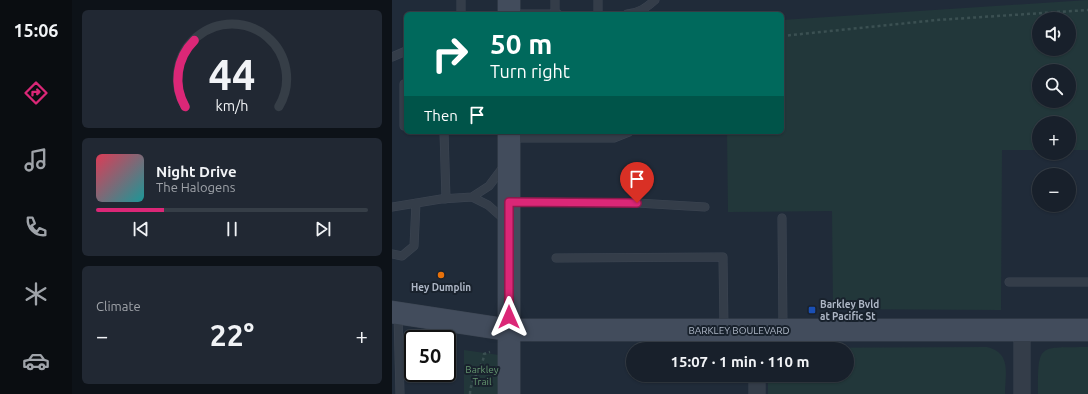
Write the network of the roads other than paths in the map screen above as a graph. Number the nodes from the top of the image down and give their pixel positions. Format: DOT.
graph roads {
  1 [pos="461,0"];
  2 [pos="509,0"];
  3 [pos="555,0"];
  4 [pos="598,0"];
  5 [pos="655,0"];
  6 [pos="461,12"];
  7 [pos="509,12"];
  8 [pos="556,12"];
  9 [pos="598,12"];
  10 [pos="637,12"];
  11 [pos="404,52"];
  12 [pos="392,57"];
  13 [pos="404,84"];
  14 [pos="404,126"];
  15 [pos="444,134"];
  16 [pos="624,134"];
  17 [pos="509,135"];
  18 [pos="509,160"];
  19 [pos="472,197"];
  20 [pos="446,199"];
  21 [pos="509,202"];
  22 [pos="416,203"];
  23 [pos="392,207"];
  24 [pos="705,207"];
  25 [pos="782,218"];
  26 [pos="509,225"];
  27 [pos="392,254"];
  28 [pos="556,258"];
  29 [pos="1009,282"];
  30 [pos="1088,282"];
  31 [pos="395,313"];
  32 [pos="509,330"];
  33 [pos="724,330"];
  34 [pos="783,330"];
  35 [pos="1022,330"];
  36 [pos="1088,330"];
  37 [pos="757,340"];
  38 [pos="757,382"];
  39 [pos="400,394"];
  40 [pos="509,394"];
  41 [pos="757,394"];
  42 [pos="1022,394"];
  1 -- 6 [label="lane"];
  2 -- 7 [label="main road"];
  3 -- 8 [label="lane"];
  4 -- 9 [label="lane"];
  5 -- 10 [label="lane"];
  11 -- 12 [label="lane"];
  13 -- 14 [label="lane"];
  15 -- 20 [label="lane"];
  16 -- 17 [label="lane"];
  17 -- 18 [label="main road"];
  18 -- 19 [label="lane"];
  18 -- 21 [label="main road"];
  19 -- 20 [label="lane"];
  19 -- 26 [label="lane"];
  20 -- 22 [label="lane"];
  21 -- 24 [label="lane"];
  21 -- 26 [label="main road"];
  22 -- 23 [label="lane"];
  22 -- 27 [label="lane"];
  25 -- 34 [label="lane"];
  26 -- 32 [label="main road"];
  28 -- 33 [label="lane"];
  29 -- 30 [label="lane"];
  31 -- 32 [label="main road, BARKLEY BOULEVARD"];
  31 -- 39 [label="lane"];
  32 -- 33 [label="main road, BARKLEY BOULEVARD"];
  32 -- 40 [label="main road"];
  33 -- 37 [label="main road, BARKLEY BOULEVARD"];
  34 -- 35 [label="main road, BARKLEY BOULEVARD"];
  34 -- 37 [label="main road, BARKLEY BOULEVARD"];
  35 -- 36 [label="main road, BARKLEY BOULEVARD"];
  35 -- 42 [label="street"];
  38 -- 41 [label="street"];
}
